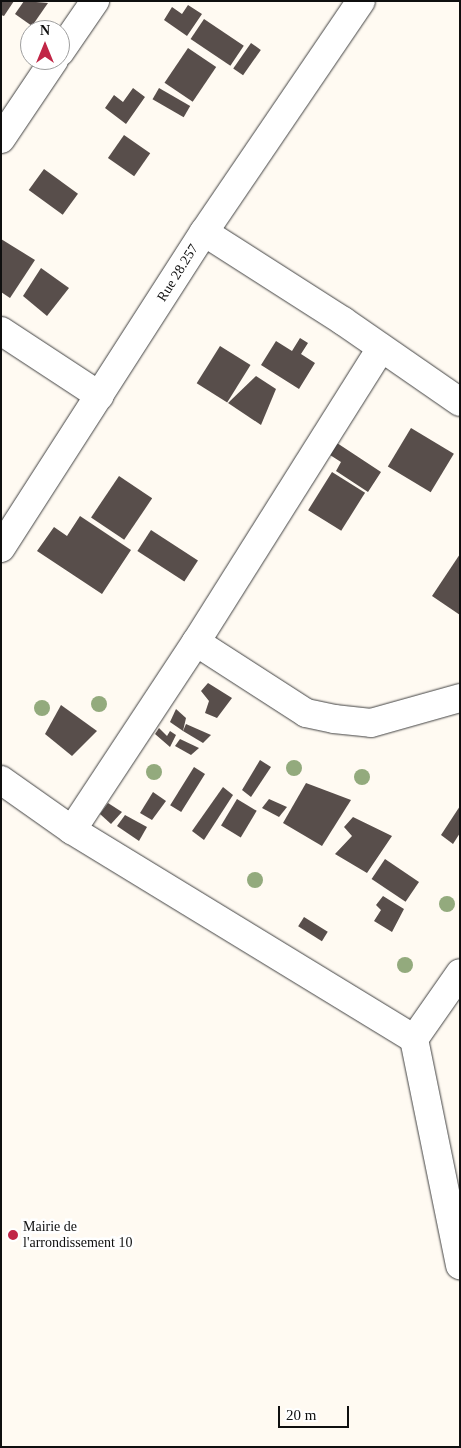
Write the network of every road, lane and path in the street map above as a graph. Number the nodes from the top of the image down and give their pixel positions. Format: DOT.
graph roads {
  1 [pos="95,1"];
  2 [pos="361,1"];
  3 [pos="70,37"];
  4 [pos="44,70"];
  5 [pos="10,106"];
  6 [pos="1,139"];
  7 [pos="204,232"];
  8 [pos="1,331"];
  9 [pos="381,348"];
  10 [pos="100,396"];
  11 [pos="460,402"];
  12 [pos="1,548"];
  13 [pos="196,642"];
  14 [pos="460,698"];
  15 [pos="1,780"];
  16 [pos="72,830"];
  17 [pos="460,973"];
  18 [pos="414,1039"];
  19 [pos="460,1265"];
  1 -- 3 [label="street"];
  2 -- 7 [label="street, Rue 28.257"];
  4 -- 5 [label="street"];
  5 -- 6 [label="street"];
  7 -- 9 [label="street"];
  7 -- 10 [label="street, Rue 28.257"];
  8 -- 10 [label="street"];
  9 -- 11 [label="street"];
  9 -- 13 [label="street"];
  10 -- 12 [label="street, Rue 28.257"];
  13 -- 14 [label="street"];
  13 -- 16 [label="street"];
  15 -- 16 [label="street"];
  16 -- 18 [label="street"];
  17 -- 18 [label="street"];
  18 -- 19 [label="street"];
}
